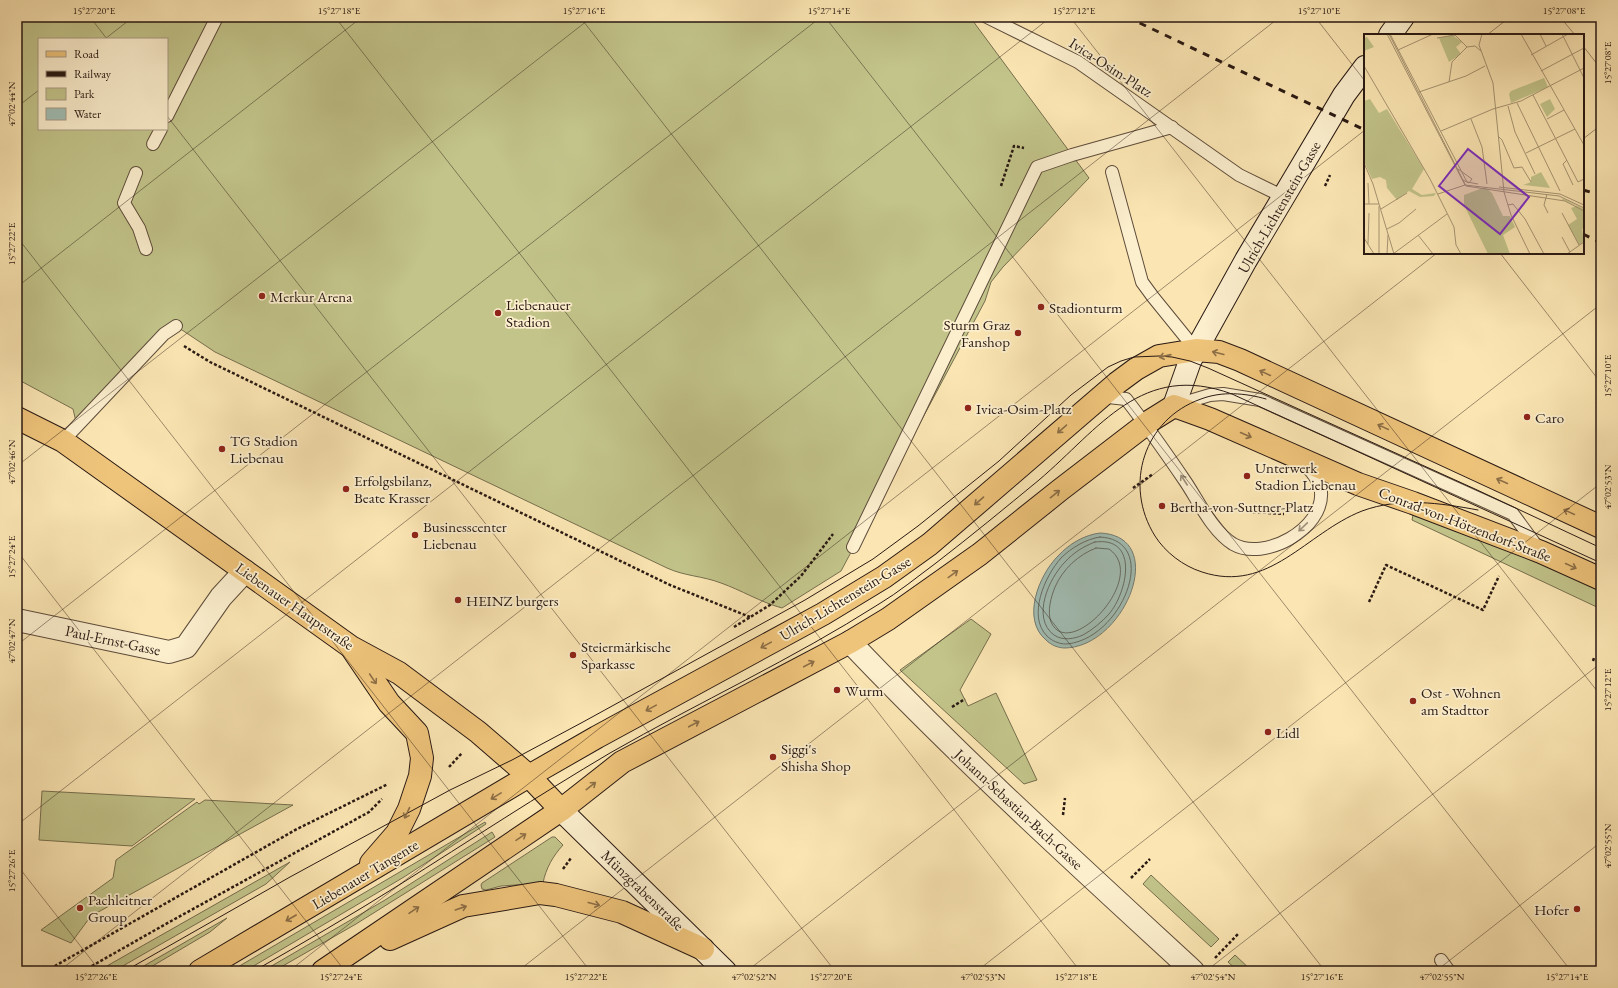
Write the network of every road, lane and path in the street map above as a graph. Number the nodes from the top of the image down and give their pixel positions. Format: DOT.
graph roads {
  1 [pos="218,17"];
  2 [pos="987,17"];
  3 [pos="1403,17"];
  4 [pos="1391,34"];
  5 [pos="1364,68"];
  6 [pos="168,114"];
  7 [pos="1172,127"];
  8 [pos="160,130"];
  9 [pos="153,144"];
  10 [pos="1006,167"];
  11 [pos="1112,172"];
  12 [pos="136,173"];
  13 [pos="1001,187"];
  14 [pos="1284,197"];
  15 [pos="146,249"];
  16 [pos="176,326"];
  17 [pos="164,334"];
  18 [pos="1196,350"];
  19 [pos="1090,405"];
  20 [pos="1174,406"];
  21 [pos="17,418"];
  22 [pos="1146,425"];
  23 [pos="63,442"];
  24 [pos="1300,459"];
  25 [pos="1601,527"];
  26 [pos="834,532"];
  27 [pos="853,547"];
  28 [pos="1541,552"];
  29 [pos="245,572"];
  30 [pos="1499,576"];
  31 [pos="1601,579"];
  32 [pos="1369,602"];
  33 [pos="750,617"];
  34 [pos="17,620"];
  35 [pos="734,627"];
  36 [pos="850,642"];
  37 [pos="352,647"];
  38 [pos="529,776"];
  39 [pos="389,784"];
  40 [pos="384,797"];
  41 [pos="1065,798"];
  42 [pos="561,810"];
  43 [pos="1063,816"];
  44 [pos="1150,859"];
  45 [pos="1133,876"];
  46 [pos="360,877"];
  47 [pos="1238,934"];
  48 [pos="704,949"];
  49 [pos="1219,954"];
  50 [pos="1441,960"];
  51 [pos="329,967"];
  52 [pos="46,971"];
  53 [pos="83,971"];
  54 [pos="200,971"];
  55 [pos="725,971"];
  56 [pos="1193,971"];
  57 [pos="1449,971"];
  1 -- 6 [label="lane"];
  2 -- 7 [label="lane, Ivica-Osim-Platz"];
  3 -- 4 [label="street"];
  5 -- 14 [label="street, Ulrich-Lichtenstein-Gasse"];
  7 -- 14 [label="lane, Ivica-Osim-Platz"];
  7 -- 27 [label="lane"];
  8 -- 9 [label="lane"];
  10 -- 13 [label="path"];
  11 -- 18 [label="lane"];
  12 -- 15 [label="lane"];
  14 -- 18 [label="street, Ulrich-Lichtenstein-Gasse"];
  16 -- 17 [label="lane"];
  17 -- 23 [label="lane"];
  17 -- 33 [label="path"];
  18 -- 19 [label="main road, Ulrich-Lichtenstein-Gasse, one-way"];
  18 -- 20 [label="street, Ulrich-Lichtenstein-Gasse"];
  25 -- 18 [label="main road, one-way"];
  19 -- 22 [label="lane"];
  19 -- 38 [label="main road, Ulrich-Lichtenstein-Gasse, one-way"];
  20 -- 22 [label="main road"];
  20 -- 24 [label="main road, Conrad-von-Hötzendorf-Straße, one-way"];
  20 -- 28 [label="lane"];
  21 -- 23 [label="main road, Liebenauer Hauptstraße"];
  24 -- 22 [label="lane, one-way"];
  36 -- 22 [label="main road, one-way"];
  23 -- 29 [label="main road, Liebenauer Hauptstraße"];
  24 -- 28 [label="main road, Conrad-von-Hötzendorf-Straße"];
  26 -- 33 [label="path"];
  28 -- 31 [label="main road, Conrad-von-Hötzendorf-Straße, one-way"];
  29 -- 34 [label="street, Paul-Ernst-Gasse"];
  29 -- 37 [label="main road, Liebenauer Hauptstraße"];
  30 -- 32 [label="path"];
  33 -- 35 [label="path"];
  42 -- 36 [label="main road, one-way"];
  36 -- 56 [label="street, Johann-Sebastian-Bach-Gasse"];
  37 -- 38 [label="main road, Liebenauer Hauptstraße"];
  37 -- 46 [label="main road, one-way"];
  38 -- 42 [label="main road, Liebenauer Hauptstraße"];
  38 -- 46 [label="main road, Liebenauer Tangente, one-way"];
  39 -- 52 [label="path"];
  40 -- 53 [label="path"];
  41 -- 43 [label="path"];
  42 -- 48 [label="street, Münzgrabenstraße"];
  51 -- 42 [label="main road, one-way"];
  44 -- 45 [label="path"];
  46 -- 54 [label="main road, Liebenauer Tangente, one-way"];
  47 -- 49 [label="path"];
  51 -- 48 [label="main road, one-way"];
  48 -- 55 [label="street, Münzgrabenstraße"];
  50 -- 57 [label="lane"];
}
